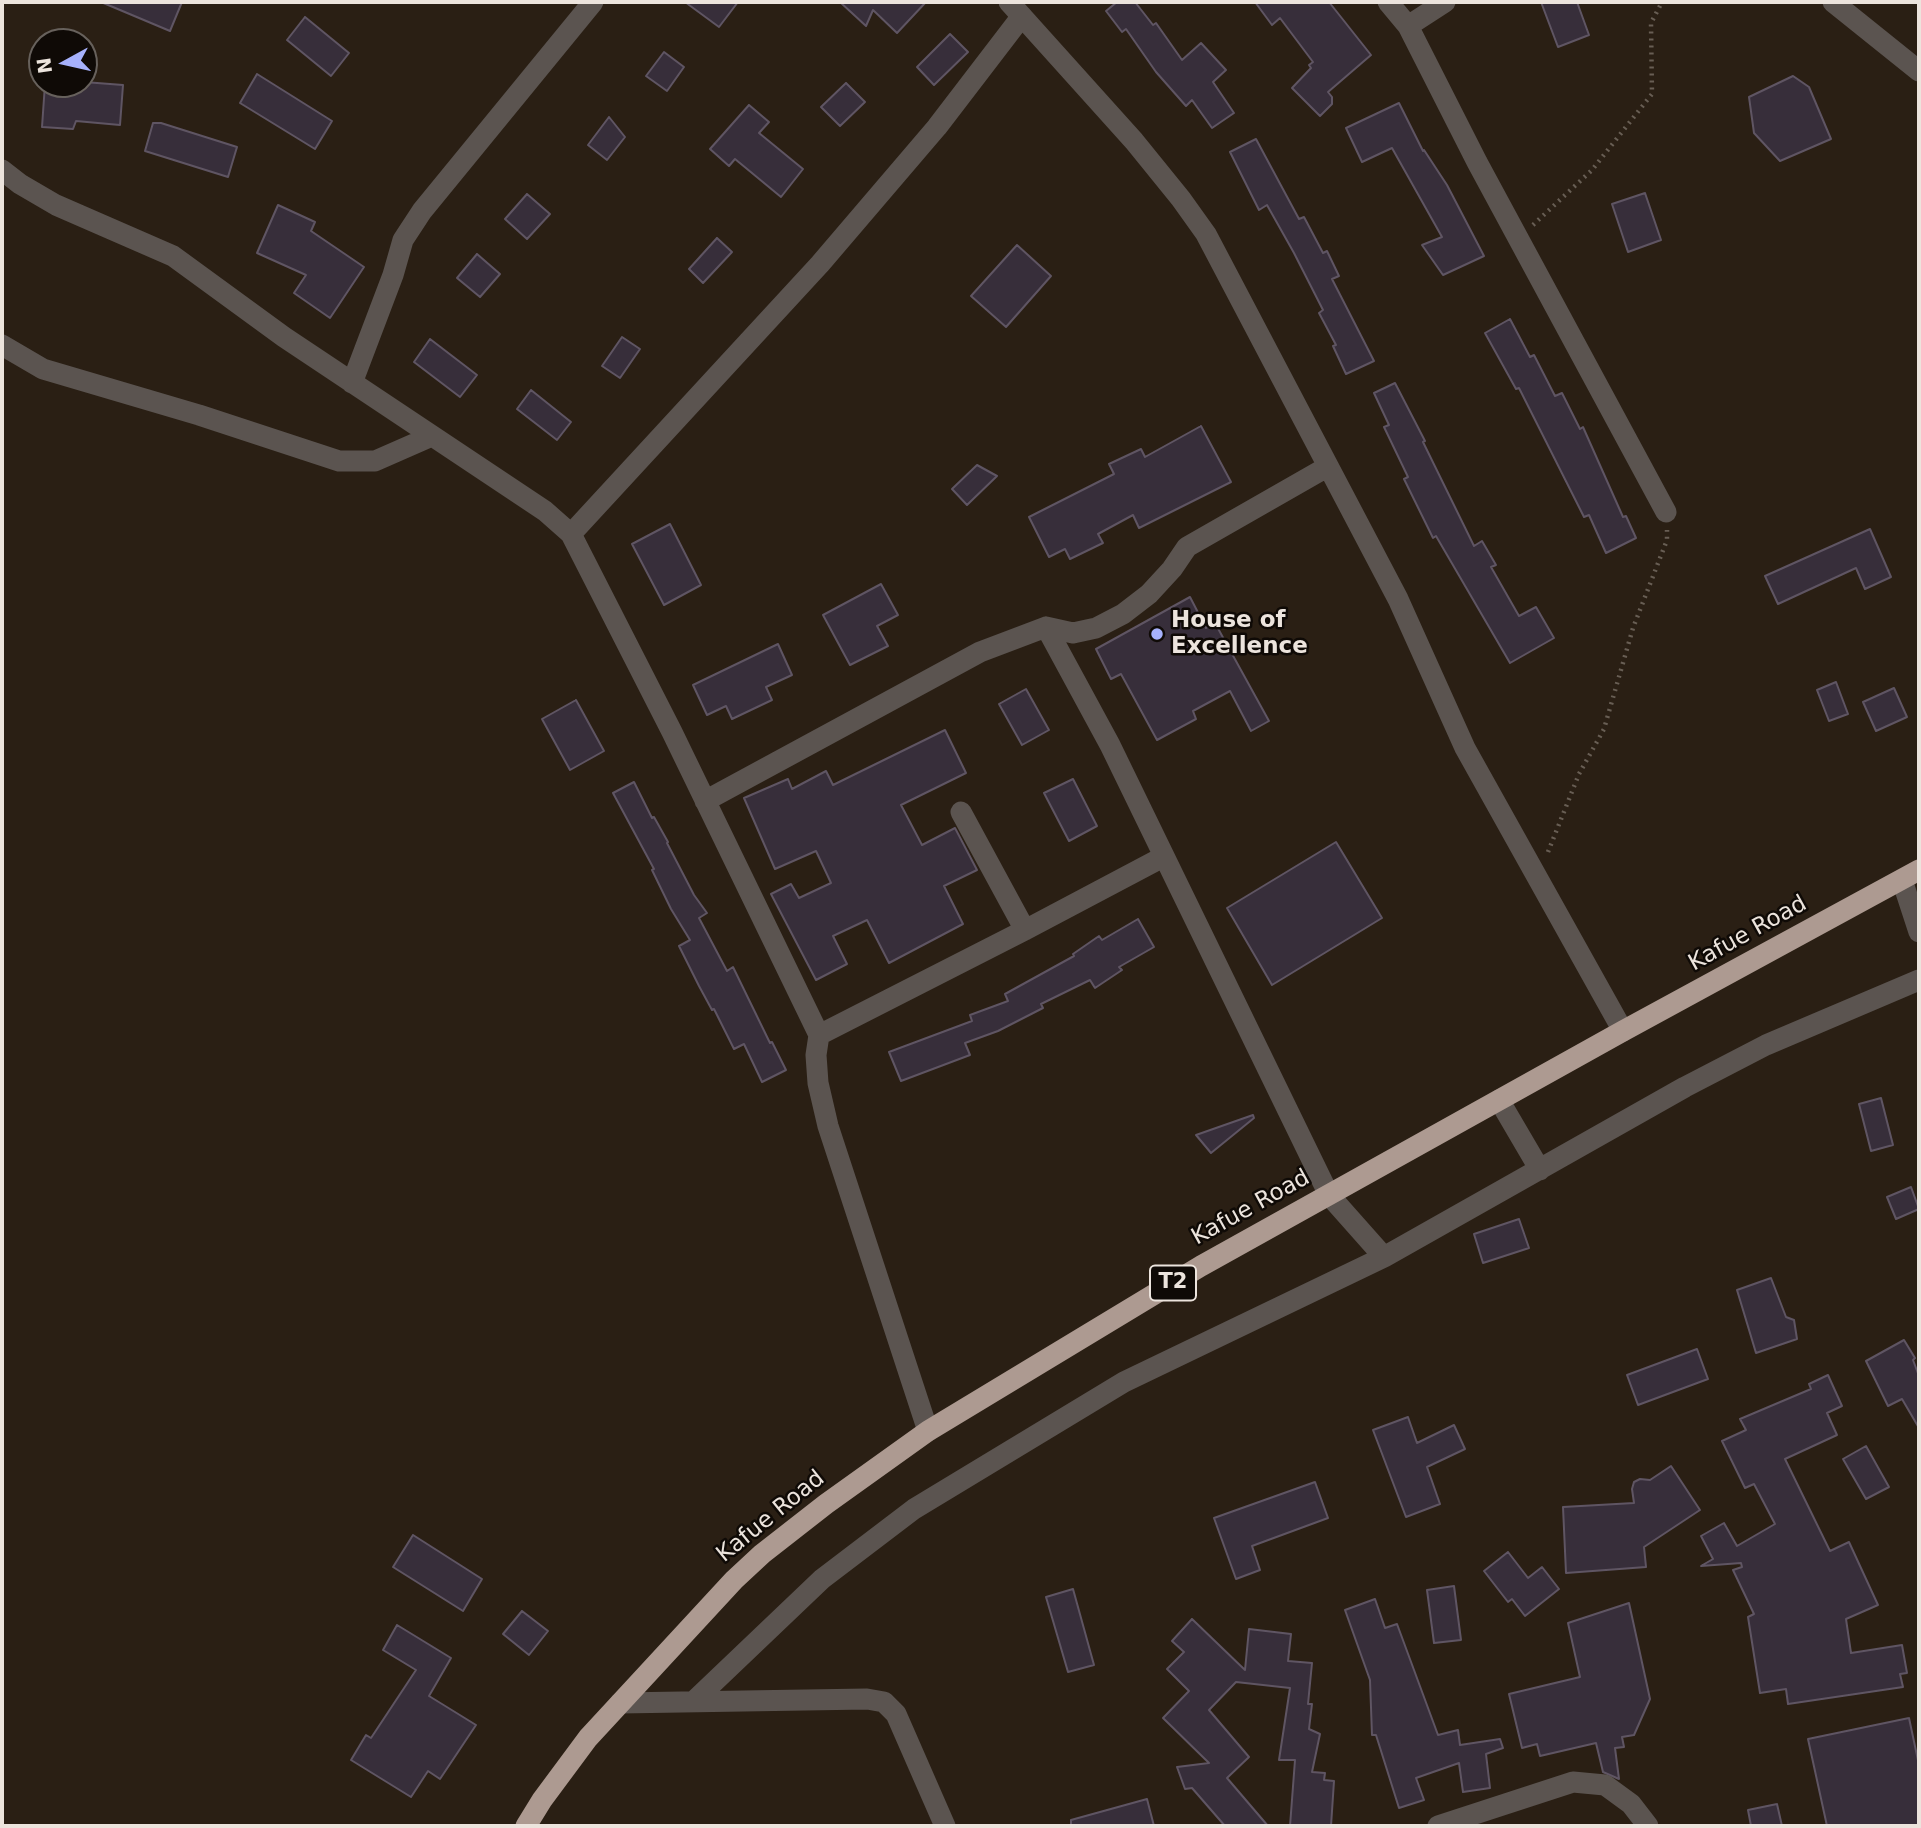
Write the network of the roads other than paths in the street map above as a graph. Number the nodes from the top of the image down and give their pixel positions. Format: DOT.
graph roads {
  1 [pos="593,2"];
  2 [pos="1388,2"];
  3 [pos="1445,2"];
  4 [pos="1833,2"];
  5 [pos="1016,9"];
  6 [pos="1408,26"];
  7 [pos="1919,71"];
  8 [pos="2,170"];
  9 [pos="2,345"];
  10 [pos="352,383"];
  11 [pos="432,436"];
  12 [pos="1327,467"];
  13 [pos="1667,512"];
  14 [pos="570,534"];
  15 [pos="1046,627"];
  16 [pos="705,801"];
  17 [pos="961,812"];
  18 [pos="1163,857"];
  19 [pos="1911,875"];
  20 [pos="1025,930"];
  21 [pos="1919,932"];
  22 [pos="1919,979"];
  23 [pos="1623,1031"];
  24 [pos="819,1035"];
  25 [pos="1499,1100"];
  26 [pos="1540,1170"];
  27 [pos="1329,1195"];
  28 [pos="1384,1257"];
  29 [pos="928,1431"];
  30 [pos="693,1702"];
  31 [pos="620,1703"];
  32 [pos="526,1826"];
  33 [pos="945,1826"];
  34 [pos="1438,1826"];
  35 [pos="1648,1826"];
  1 -- 10 [label="street"];
  2 -- 6 [label="street"];
  3 -- 6 [label="street"];
  4 -- 7 [label="street"];
  5 -- 12 [label="street"];
  5 -- 14 [label="street"];
  6 -- 13 [label="street"];
  8 -- 10 [label="street"];
  9 -- 11 [label="street"];
  10 -- 11 [label="street"];
  11 -- 14 [label="street"];
  12 -- 15 [label="street"];
  12 -- 23 [label="street"];
  14 -- 16 [label="street"];
  15 -- 16 [label="street"];
  15 -- 18 [label="street"];
  16 -- 24 [label="street"];
  17 -- 20 [label="street"];
  18 -- 20 [label="street"];
  18 -- 27 [label="street"];
  19 -- 21 [label="street"];
  19 -- 23 [label="highway, Kafue Road / T2"];
  20 -- 24 [label="street"];
  22 -- 26 [label="street"];
  23 -- 25 [label="highway, Kafue Road / T2"];
  24 -- 29 [label="street"];
  25 -- 26 [label="street"];
  25 -- 27 [label="highway, Kafue Road / T2"];
  26 -- 28 [label="street"];
  27 -- 28 [label="street"];
  27 -- 29 [label="highway, Kafue Road / T2"];
  28 -- 30 [label="street"];
  29 -- 31 [label="highway, Kafue Road / T2"];
  30 -- 31 [label="street"];
  30 -- 33 [label="street"];
  31 -- 32 [label="highway, Kafue Road / T2"];
  34 -- 35 [label="street"];
}
